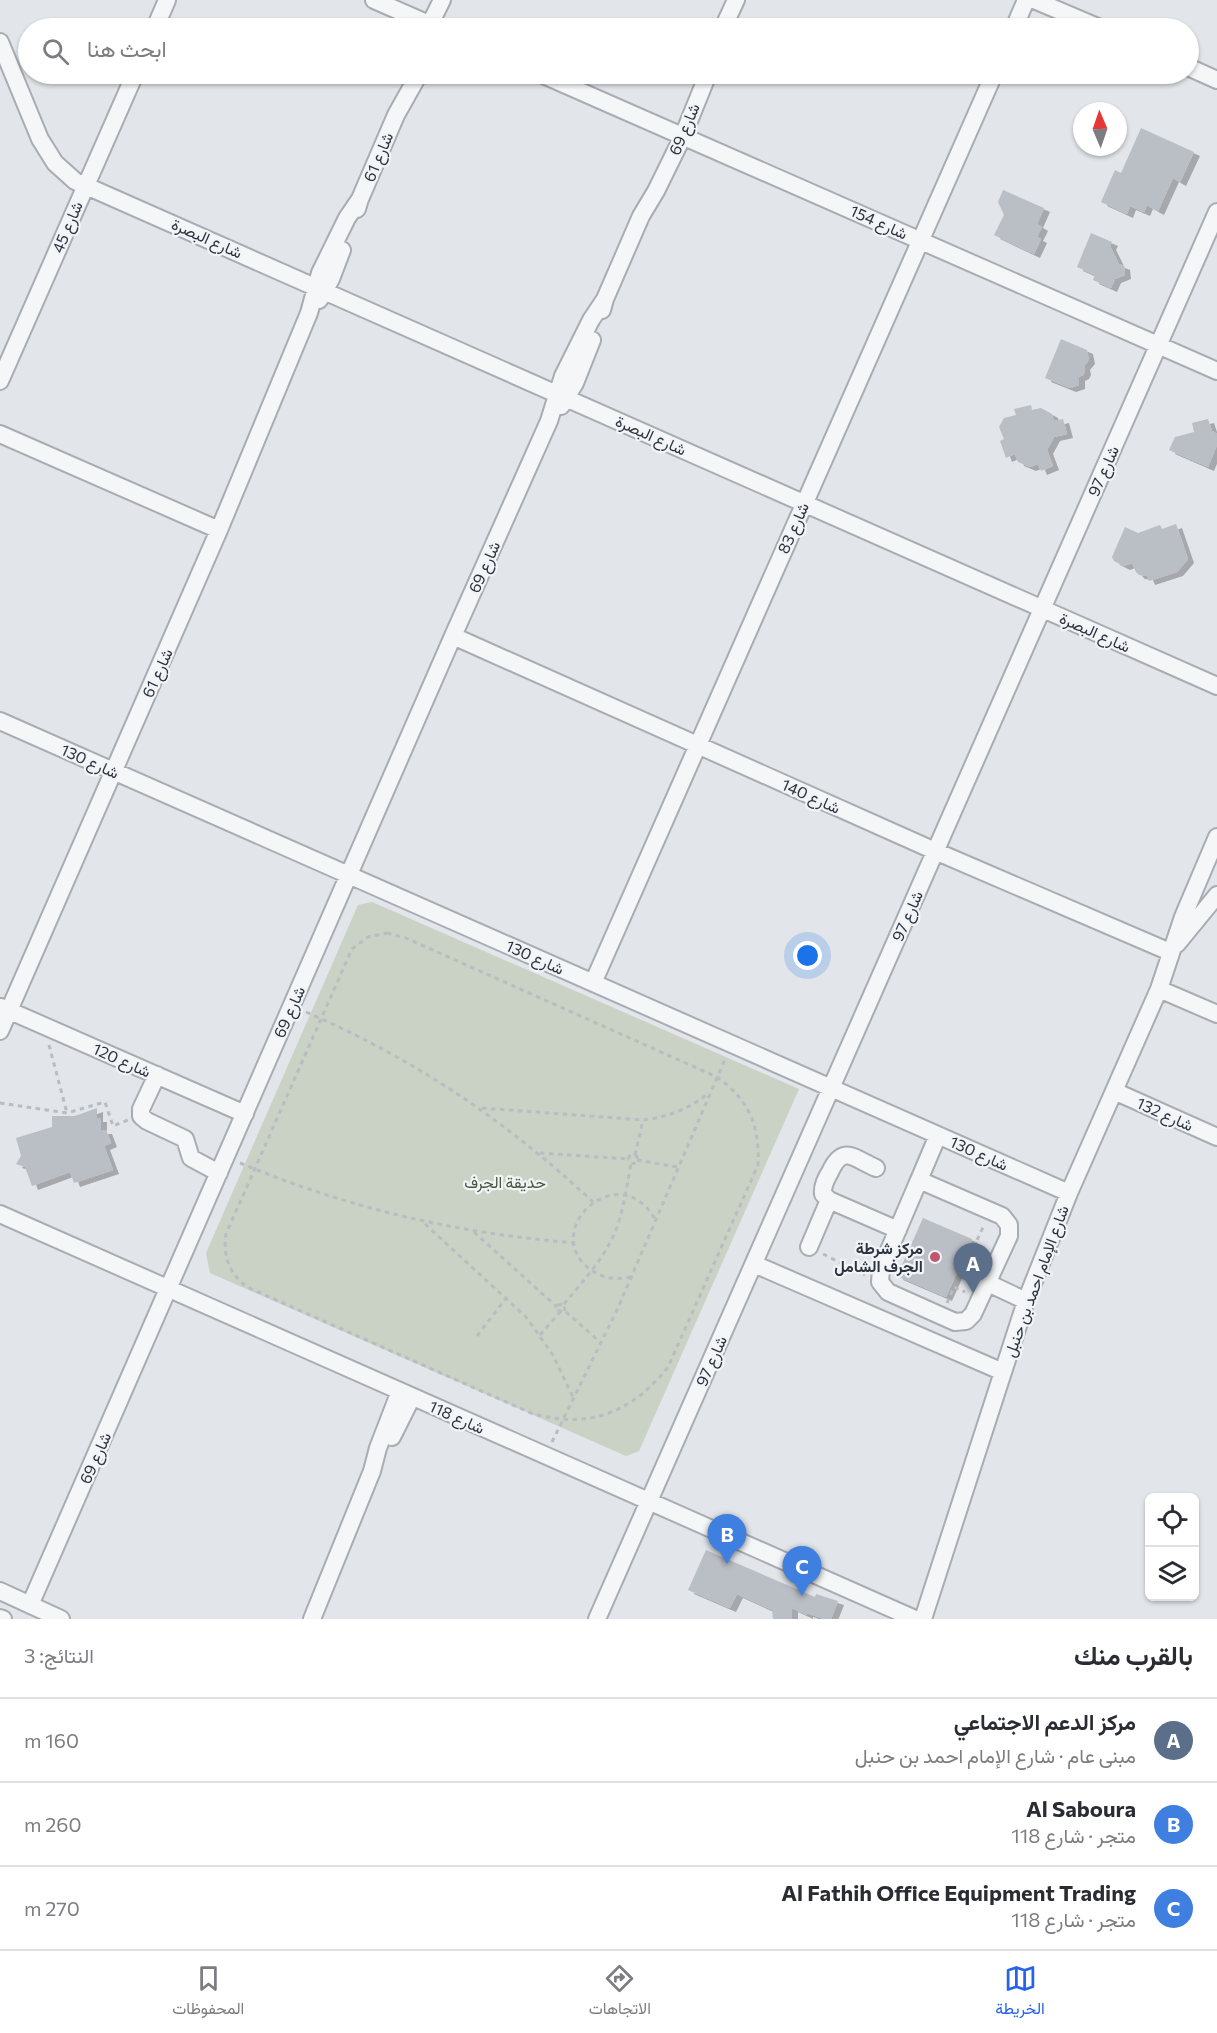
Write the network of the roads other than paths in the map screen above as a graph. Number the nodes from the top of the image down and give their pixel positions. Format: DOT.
graph roads {
  1 [pos="167,0"];
  2 [pos="374,0"];
  3 [pos="442,0"];
  4 [pos="453,0"];
  5 [pos="736,0"];
  6 [pos="1026,0"];
  7 [pos="1034,0"];
  8 [pos="159,18"];
  9 [pos="413,18"];
  10 [pos="437,18"];
  11 [pos="441,18"];
  12 [pos="728,18"];
  13 [pos="1018,18"];
  14 [pos="1076,18"];
  15 [pos="0,42"];
  16 [pos="1199,72"];
  17 [pos="1217,80"];
  18 [pos="130,84"];
  19 [pos="405,84"];
  20 [pos="413,84"];
  21 [pos="564,84"];
  22 [pos="695,84"];
  23 [pos="703,84"];
  24 [pos="990,84"];
  25 [pos="396,115"];
  26 [pos="677,133"];
  27 [pos="85,184"];
  28 [pos="1217,213"];
  29 [pos="921,241"];
  30 [pos="320,288"];
  31 [pos="1159,345"];
  32 [pos="1217,371"];
  33 [pos="0,381"];
  34 [pos="562,396"];
  35 [pos="0,434"];
  36 [pos="804,503"];
  37 [pos="219,530"];
  38 [pos="1042,609"];
  39 [pos="453,636"];
  40 [pos="1217,686"];
  41 [pos="0,721"];
  42 [pos="698,745"];
  43 [pos="114,771"];
  44 [pos="1217,837"];
  45 [pos="936,851"];
  46 [pos="349,875"];
  47 [pos="1217,896"];
  48 [pos="1170,952"];
  49 [pos="593,983"];
  50 [pos="1159,989"];
  51 [pos="4,1009"];
  52 [pos="1217,1014"];
  53 [pos="0,1031"];
  54 [pos="157,1075"];
  55 [pos="832,1089"];
  56 [pos="1114,1091"];
  57 [pos="245,1114"];
  58 [pos="938,1135"];
  59 [pos="1217,1137"];
  60 [pos="222,1165"];
  61 [pos="876,1168"];
  62 [pos="919,1180"];
  63 [pos="1069,1193"];
  64 [pos="829,1200"];
  65 [pos="0,1214"];
  66 [pos="897,1230"];
  67 [pos="809,1247"];
  68 [pos="754,1264"];
  69 [pos="988,1283"];
  70 [pos="168,1289"];
  71 [pos="1026,1302"];
  72 [pos="1003,1372"];
  73 [pos="406,1394"];
  74 [pos="649,1502"];
  75 [pos="0,1591"];
  76 [pos="30,1605"];
  77 [pos="61,1619"];
  78 [pos="312,1619"];
  79 [pos="597,1619"];
  80 [pos="915,1619"];
  81 [pos="922,1619"];
  1 -- 8 [label="street"];
  2 -- 9 [label="street"];
  3 -- 10 [label="street"];
  4 -- 11 [label="street"];
  5 -- 12 [label="street"];
  6 -- 13 [label="street"];
  7 -- 14 [label="street"];
  15 -- 27 [label="street, شارع البصرة"];
  16 -- 17 [label="street"];
  18 -- 27 [label="street, شارع 45"];
  19 -- 25 [label="street, شارع 61"];
  20 -- 25 [label="street, شارع 61"];
  21 -- 26 [label="street, شارع 154"];
  22 -- 26 [label="street, شارع 69"];
  23 -- 26 [label="street, شارع 69"];
  24 -- 29 [label="street, شارع 83"];
  25 -- 30 [label="street, شارع 61"];
  26 -- 29 [label="street, شارع 154"];
  26 -- 34 [label="street, شارع 69"];
  27 -- 30 [label="street, شارع البصرة"];
  27 -- 33 [label="street, شارع 45"];
  28 -- 31 [label="street, شارع 97"];
  29 -- 31 [label="street, شارع 154"];
  29 -- 36 [label="street, شارع 83"];
  30 -- 34 [label="street, شارع البصرة"];
  30 -- 37 [label="street, شارع 61"];
  31 -- 32 [label="street, شارع 154"];
  31 -- 38 [label="street, شارع 97"];
  34 -- 36 [label="street, شارع البصرة"];
  34 -- 39 [label="street, شارع 69"];
  35 -- 37 [label="street"];
  36 -- 38 [label="street, شارع البصرة"];
  36 -- 42 [label="street, شارع 83"];
  37 -- 43 [label="street, شارع 61"];
  38 -- 40 [label="street, شارع البصرة"];
  38 -- 45 [label="street, شارع 97"];
  39 -- 42 [label="street, شارع 140"];
  39 -- 46 [label="street, شارع 69"];
  41 -- 43 [label="street, شارع 130"];
  42 -- 45 [label="street, شارع 140"];
  42 -- 49 [label="street, شارع 83"];
  43 -- 46 [label="street, شارع 130"];
  43 -- 51 [label="street, شارع 61"];
  44 -- 48 [label="street, شارع الإمام احمد بن حنبل"];
  45 -- 48 [label="street, شارع 140"];
  45 -- 55 [label="street, شارع 97"];
  46 -- 49 [label="street, شارع 130"];
  46 -- 57 [label="street, شارع 69"];
  47 -- 48 [label="street, شارع الإمام احمد بن حنبل"];
  48 -- 50 [label="street, شارع الإمام احمد بن حنبل"];
  49 -- 55 [label="street, شارع 130"];
  50 -- 52 [label="street"];
  50 -- 56 [label="street, شارع الإمام احمد بن حنبل"];
  51 -- 53 [label="street, شارع 61"];
  51 -- 54 [label="street, شارع 120"];
  54 -- 57 [label="street, شارع 120"];
  54 -- 60 [label="street"];
  55 -- 58 [label="street, شارع 130"];
  55 -- 68 [label="street, شارع 97"];
  56 -- 59 [label="street, شارع 132"];
  56 -- 63 [label="street, شارع الإمام احمد بن حنبل"];
  57 -- 60 [label="street, شارع 69"];
  58 -- 62 [label="street"];
  58 -- 63 [label="street, شارع 130"];
  60 -- 70 [label="street, شارع 69"];
  61 -- 64 [label="street"];
  62 -- 66 [label="street"];
  62 -- 69 [label="street"];
  63 -- 71 [label="street, شارع الإمام احمد بن حنبل"];
  64 -- 66 [label="street"];
  64 -- 67 [label="street"];
  65 -- 70 [label="street, شارع 118"];
  66 -- 69 [label="street"];
  68 -- 72 [label="street"];
  68 -- 74 [label="street, شارع 97"];
  69 -- 71 [label="street"];
  70 -- 73 [label="street, شارع 118"];
  70 -- 76 [label="street, شارع 69"];
  71 -- 72 [label="street, شارع الإمام احمد بن حنبل"];
  72 -- 81 [label="street, شارع الإمام احمد بن حنبل"];
  73 -- 74 [label="street, شارع 118"];
  73 -- 78 [label="street"];
  74 -- 79 [label="street, شارع 97"];
  74 -- 80 [label="street, شارع 118"];
  75 -- 76 [label="street"];
  76 -- 77 [label="street"];
}
